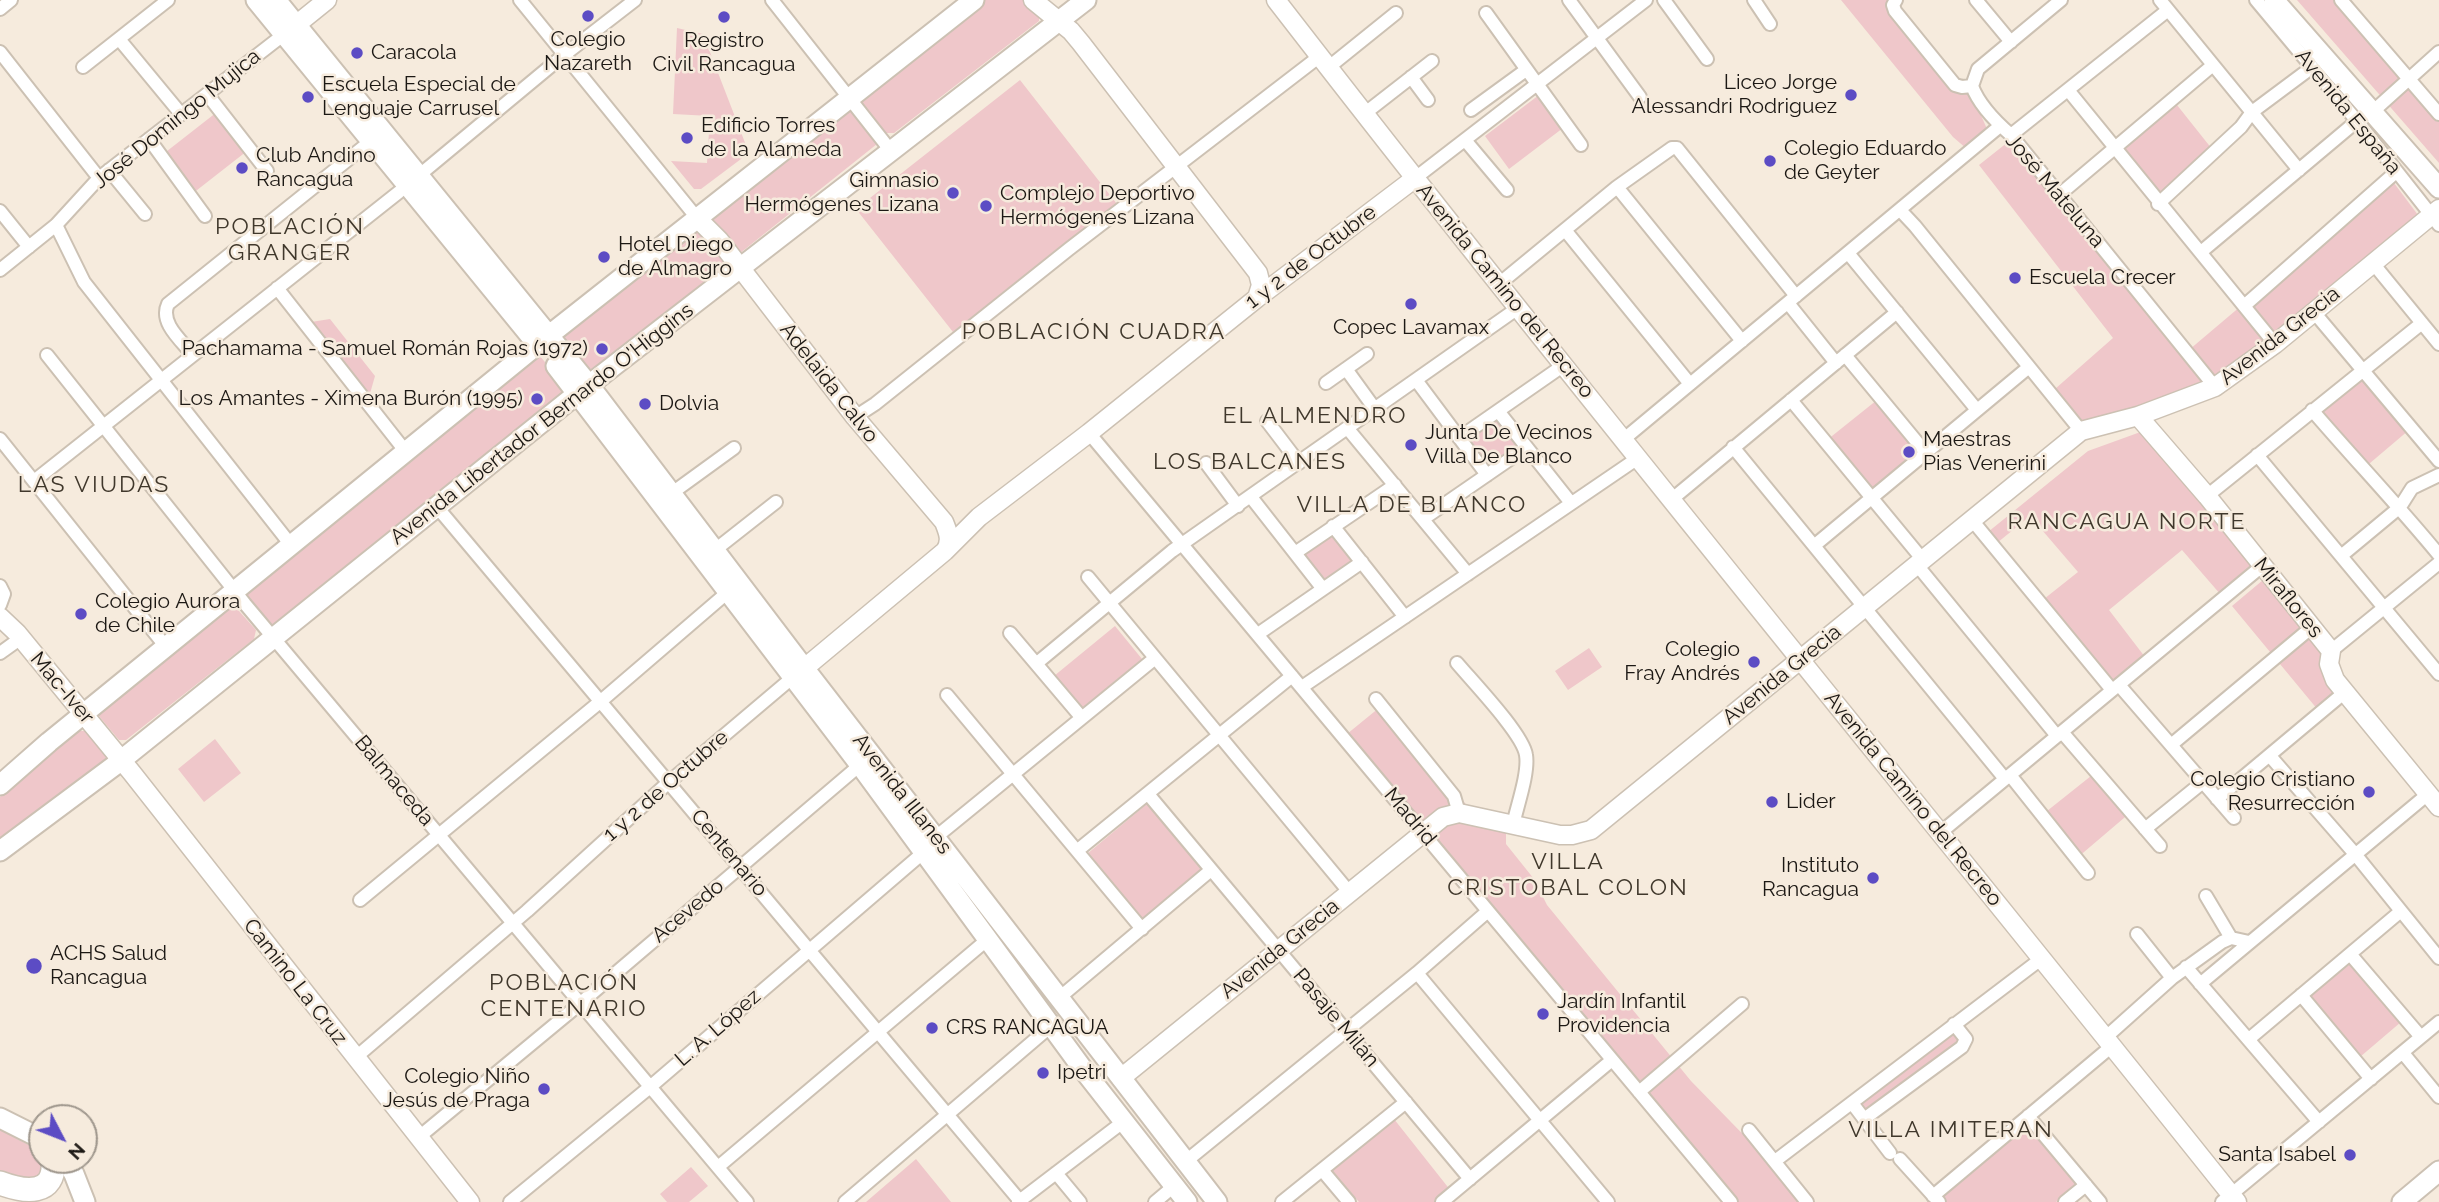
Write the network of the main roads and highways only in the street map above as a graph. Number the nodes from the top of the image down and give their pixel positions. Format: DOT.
graph roads {
  1 [pos="256,0"];
  2 [pos="276,0"];
  3 [pos="974,0"];
  4 [pos="1086,0"];
  5 [pos="2274,0"];
  6 [pos="2290,0"];
  7 [pos="290,29"];
  8 [pos="2439,178"];
  9 [pos="412,181"];
  10 [pos="2439,188"];
  11 [pos="543,340"];
  12 [pos="584,389"];
  13 [pos="798,673"];
  14 [pos="0,785"];
  15 [pos="930,845"];
  16 [pos="0,851"];
  17 [pos="1080,1025"];
  18 [pos="1057,1034"];
  19 [pos="1085,1072"];
  20 [pos="1121,1078"];
  21 [pos="0,1118"];
  22 [pos="1123,1122"];
  23 [pos="1159,1127"];
  24 [pos="28,1132"];
  25 [pos="1185,1163"];
  26 [pos="2439,1171"];
  27 [pos="51,1174"];
  28 [pos="74,1174"];
  29 [pos="1170,1180"];
  30 [pos="0,1185"];
  31 [pos="19,1202"];
  32 [pos="85,1202"];
  33 [pos="1187,1202"];
  34 [pos="1217,1202"];
  35 [pos="2402,1202"];
  1 -- 7 [label="main road"];
  2 -- 7 [label="main road"];
  3 -- 11 [label="main road"];
  4 -- 12 [label="main road, Avenida Libertador Bernardo O'Higgins"];
  5 -- 10 [label="main road, Avenida España"];
  6 -- 8 [label="main road, Avenida España"];
  7 -- 9 [label="main road"];
  7 -- 9 [label="main road"];
  9 -- 11 [label="main road"];
  11 -- 12 [label="main road"];
  11 -- 14 [label="main road"];
  12 -- 13 [label="main road, Avenida Illanes"];
  12 -- 13 [label="main road, Avenida Illanes"];
  12 -- 16 [label="main road, Avenida Libertador Bernardo O'Higgins"];
  13 -- 15 [label="main road, Avenida Illanes"];
  13 -- 15 [label="main road, Avenida Illanes"];
  15 -- 17 [label="main road, Avenida Illanes"];
  15 -- 18 [label="main road, Avenida Illanes"];
  17 -- 18 [label="main road"];
  17 -- 20 [label="main road, Avenida Illanes"];
  18 -- 19 [label="main road, Avenida Illanes"];
  19 -- 20 [label="main road"];
  19 -- 22 [label="main road, Avenida Illanes"];
  20 -- 23 [label="main road, Avenida Illanes"];
  21 -- 24 [label="main road"];
  22 -- 23 [label="main road"];
  22 -- 29 [label="main road, Avenida Illanes"];
  23 -- 25 [label="main road, Avenida Illanes"];
  25 -- 29 [label="main road"];
  25 -- 34 [label="main road, Avenida Illanes"];
  26 -- 35 [label="main road"];
  27 -- 30 [label="highway"];
  28 -- 32 [label="main road"];
  29 -- 33 [label="main road, Avenida Illanes"];
  30 -- 31 [label="highway"];
}
